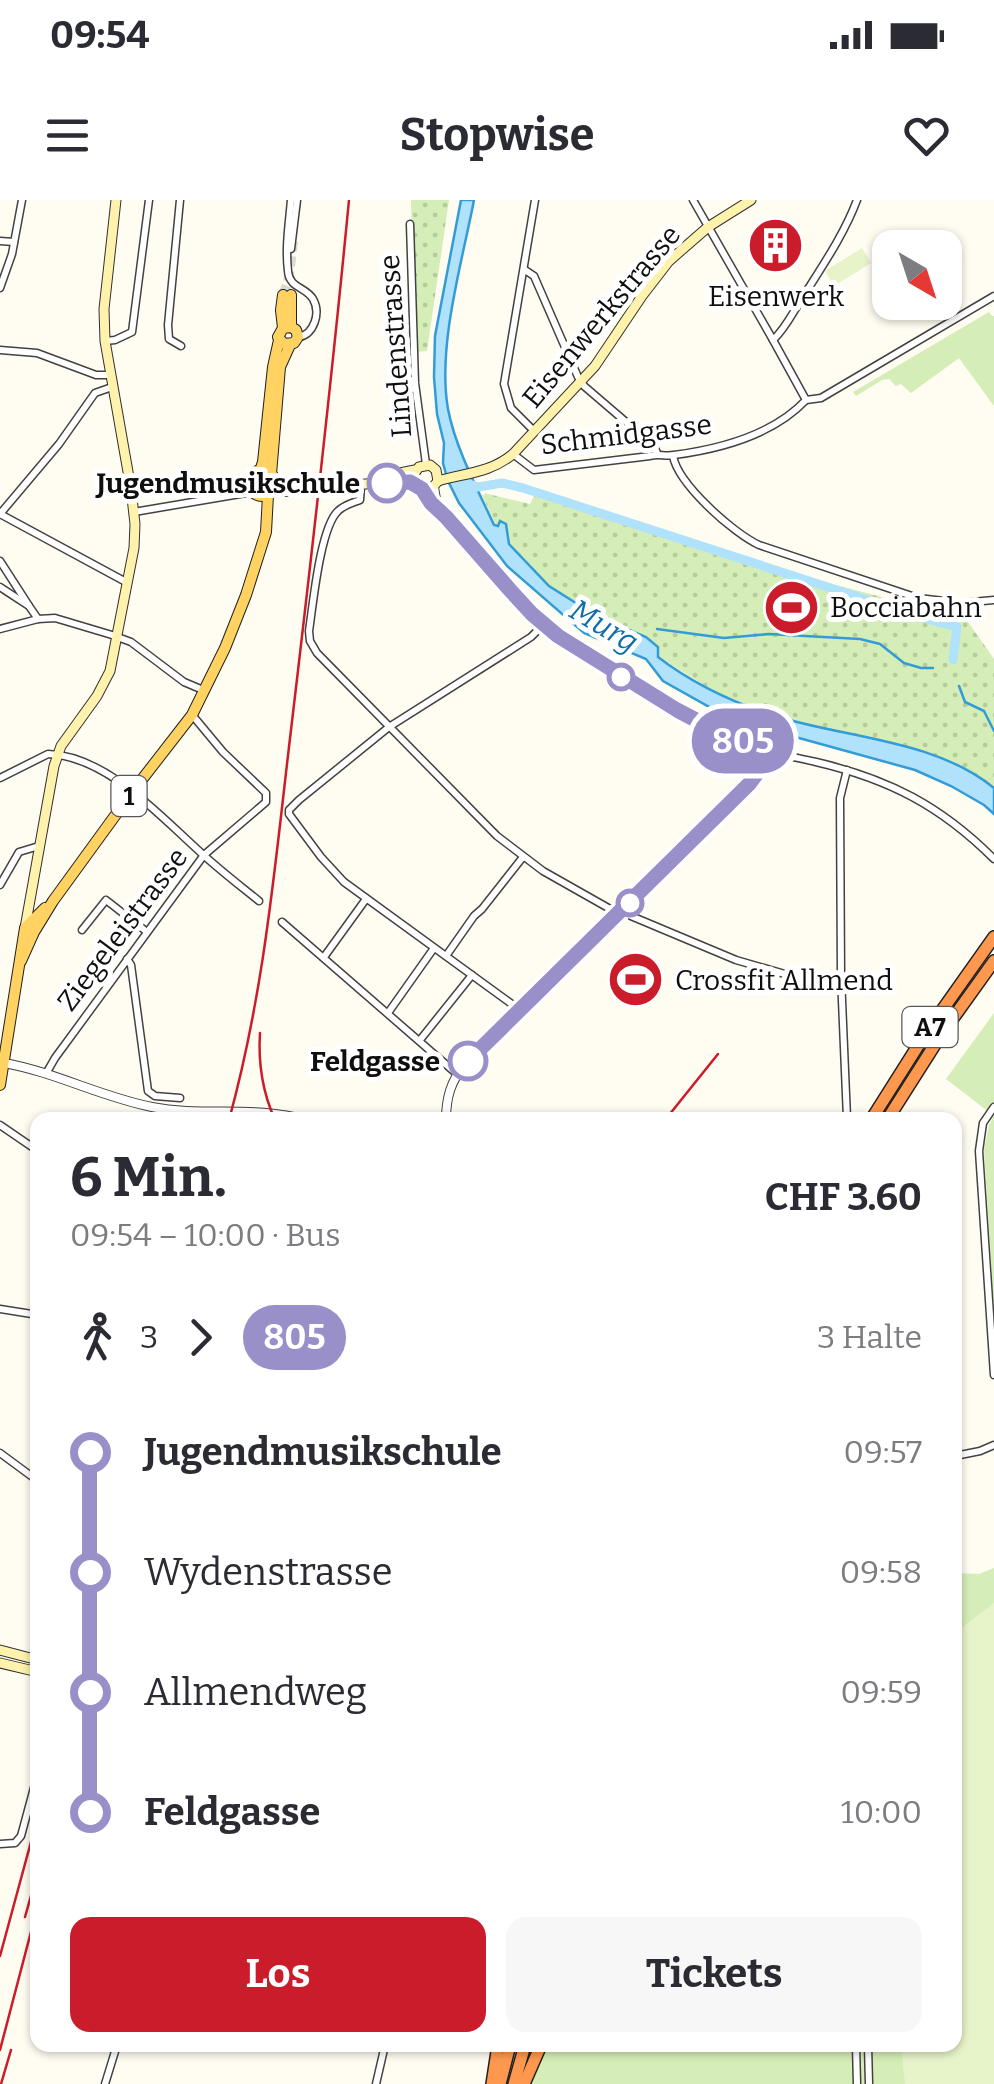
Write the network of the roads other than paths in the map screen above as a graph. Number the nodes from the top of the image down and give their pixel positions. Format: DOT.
graph roads {
  1 [pos="22,200"];
  2 [pos="116,200"];
  3 [pos="148,200"];
  4 [pos="180,200"];
  5 [pos="294,200"];
  6 [pos="536,200"];
  7 [pos="692,200"];
  8 [pos="751,200"];
  9 [pos="857,200"];
  10 [pos="410,224"];
  11 [pos="708,227"];
  12 [pos="0,241"];
  13 [pos="14,242"];
  14 [pos="524,270"];
  15 [pos="0,288"];
  16 [pos="287,295"];
  17 [pos="994,296"];
  18 [pos="288,335"];
  19 [pos="110,340"];
  20 [pos="773,340"];
  21 [pos="181,346"];
  22 [pos="0,350"];
  23 [pos="111,381"];
  24 [pos="585,386"];
  25 [pos="806,400"];
  26 [pos="534,431"];
  27 [pos="513,454"];
  28 [pos="657,454"];
  29 [pos="673,456"];
  30 [pos="426,464"];
  31 [pos="415,470"];
  32 [pos="438,478"];
  33 [pos="364,483"];
  34 [pos="263,485"];
  35 [pos="329,486"];
  36 [pos="419,486"];
  37 [pos="134,512"];
  38 [pos="0,514"];
  39 [pos="446,517"];
  40 [pos="0,561"];
  41 [pos="126,582"];
  42 [pos="0,586"];
  43 [pos="994,600"];
  44 [pos="29,606"];
  45 [pos="38,619"];
  46 [pos="544,625"];
  47 [pos="0,629"];
  48 [pos="118,636"];
  49 [pos="203,690"];
  50 [pos="192,715"];
  51 [pos="389,728"];
  52 [pos="57,754"];
  53 [pos="762,757"];
  54 [pos="848,770"];
  55 [pos="0,778"];
  56 [pos="133,791"];
  57 [pos="39,846"];
  58 [pos="204,855"];
  59 [pos="522,857"];
  60 [pos="994,858"];
  61 [pos="0,885"];
  62 [pos="366,899"];
  63 [pos="259,900"];
  64 [pos="53,901"];
  65 [pos="621,912"];
  66 [pos="282,922"];
  67 [pos="25,928"];
  68 [pos="82,930"];
  69 [pos="147,932"];
  70 [pos="994,938"];
  71 [pos="434,948"];
  72 [pos="446,956"];
  73 [pos="324,957"];
  74 [pos="127,959"];
  75 [pos="21,960"];
  76 [pos="994,961"];
  77 [pos="472,975"];
  78 [pos="841,977"];
  79 [pos="520,1010"];
  80 [pos="388,1012"];
  81 [pos="420,1041"];
  82 [pos="4,1063"];
  83 [pos="47,1072"];
  84 [pos="456,1074"];
  85 [pos="0,1085"];
  86 [pos="180,1098"];
  87 [pos="152,1106"];
  88 [pos="994,1107"];
  89 [pos="152,1112"];
  90 [pos="200,1112"];
  91 [pos="200,1112"];
  92 [pos="267,1112"];
  93 [pos="447,1112"];
  94 [pos="847,1112"];
  95 [pos="875,1112"];
  96 [pos="892,1112"];
  97 [pos="0,1125"];
  98 [pos="30,1146"];
  99 [pos="0,1309"];
  100 [pos="30,1314"];
  101 [pos="994,1375"];
  102 [pos="994,1444"];
  103 [pos="0,1453"];
  104 [pos="962,1455"];
  105 [pos="30,1476"];
  106 [pos="0,1650"];
  107 [pos="30,1658"];
  108 [pos="0,1663"];
  109 [pos="30,1670"];
  110 [pos="30,1801"];
  111 [pos="0,1844"];
  112 [pos="114,2052"];
  113 [pos="383,2052"];
  114 [pos="498,2052"];
  115 [pos="507,2052"];
  116 [pos="523,2052"];
  117 [pos="537,2052"];
  118 [pos="856,2052"];
  119 [pos="868,2052"];
  120 [pos="105,2084"];
  121 [pos="376,2084"];
  122 [pos="496,2084"];
  123 [pos="514,2084"];
  124 [pos="524,2084"];
  125 [pos="857,2084"];
  126 [pos="870,2084"];
  1 -- 13 [label="street"];
  2 -- 19 [label="main road"];
  3 -- 19 [label="street"];
  4 -- 21 [label="street"];
  5 -- 18 [label="street"];
  6 -- 14 [label="street"];
  7 -- 11 [label="street"];
  8 -- 11 [label="main road, Eisenwerkstrasse"];
  9 -- 20 [label="street"];
  10 -- 30 [label="street, Lindenstrasse"];
  11 -- 20 [label="street"];
  11 -- 24 [label="main road, Eisenwerkstrasse"];
  12 -- 13 [label="street"];
  13 -- 15 [label="street"];
  14 -- 24 [label="street"];
  14 -- 26 [label="street"];
  16 -- 18 [label="main road, 1"];
  17 -- 25 [label="street, Schmidgasse"];
  18 -- 34 [label="main road, 1"];
  19 -- 23 [label="main road"];
  20 -- 25 [label="street"];
  22 -- 23 [label="street"];
  23 -- 37 [label="main road"];
  23 -- 38 [label="street"];
  24 -- 26 [label="main road, Eisenwerkstrasse"];
  24 -- 28 [label="street"];
  25 -- 29 [label="street, Schmidgasse"];
  26 -- 27 [label="main road, Eisenwerkstrasse"];
  27 -- 28 [label="street, Schmidgasse"];
  27 -- 32 [label="main road, Eisenwerkstrasse"];
  28 -- 29 [label="street, Schmidgasse"];
  29 -- 43 [label="street"];
  30 -- 31 [label="main road"];
  30 -- 32 [label="main road"];
  31 -- 33 [label="main road"];
  31 -- 36 [label="main road"];
  32 -- 36 [label="main road, Eisenwerkstrasse"];
  32 -- 39 [label="street"];
  33 -- 35 [label="main road"];
  33 -- 36 [label="main road, Eisenwerkstrasse"];
  33 -- 51 [label="street"];
  34 -- 37 [label="street"];
  34 -- 49 [label="main road, 1"];
  36 -- 39 [label="street"];
  37 -- 41 [label="main road"];
  38 -- 41 [label="street"];
  39 -- 46 [label="street"];
  40 -- 44 [label="street"];
  41 -- 48 [label="main road"];
  42 -- 44 [label="street"];
  44 -- 45 [label="street"];
  45 -- 47 [label="street"];
  45 -- 48 [label="street"];
  46 -- 51 [label="street"];
  46 -- 53 [label="street"];
  48 -- 49 [label="street"];
  48 -- 52 [label="main road"];
  49 -- 50 [label="main road, 1"];
  50 -- 56 [label="main road, 1"];
  50 -- 58 [label="street, Ziegeleistrasse"];
  51 -- 59 [label="street"];
  51 -- 62 [label="street"];
  52 -- 55 [label="street"];
  52 -- 56 [label="street"];
  52 -- 57 [label="main road"];
  53 -- 54 [label="street"];
  53 -- 65 [label="street"];
  54 -- 60 [label="street"];
  54 -- 78 [label="street"];
  56 -- 58 [label="street"];
  56 -- 64 [label="main road, 1"];
  57 -- 61 [label="street"];
  57 -- 67 [label="main road"];
  58 -- 63 [label="street"];
  58 -- 69 [label="street, Ziegeleistrasse"];
  59 -- 65 [label="street"];
  59 -- 72 [label="street"];
  62 -- 71 [label="street"];
  62 -- 73 [label="street"];
  64 -- 67 [label="main road, 1"];
  64 -- 75 [label="main road, 1"];
  65 -- 78 [label="street"];
  65 -- 79 [label="street"];
  66 -- 73 [label="street"];
  67 -- 75 [label="main road, 1"];
  68 -- 69 [label="street"];
  69 -- 74 [label="street, Ziegeleistrasse"];
  70 -- 95 [label="highway, A7"];
  71 -- 72 [label="street"];
  71 -- 80 [label="street"];
  72 -- 77 [label="street"];
  73 -- 80 [label="street"];
  74 -- 83 [label="street, Ziegeleistrasse"];
  74 -- 86 [label="street"];
  75 -- 82 [label="main road, 1"];
  76 -- 96 [label="highway, A7"];
  77 -- 79 [label="street"];
  77 -- 81 [label="street"];
  78 -- 94 [label="street"];
  79 -- 84 [label="street"];
  80 -- 81 [label="street"];
  81 -- 84 [label="street"];
  82 -- 83 [label="street"];
  82 -- 85 [label="main road, 1"];
  83 -- 87 [label="street"];
  84 -- 93 [label="street"];
  87 -- 89 [label="street"];
  87 -- 90 [label="street"];
  88 -- 101 [label="street"];
  91 -- 92 [label="street"];
  97 -- 98 [label="street"];
  99 -- 100 [label="street"];
  102 -- 104 [label="street"];
  103 -- 105 [label="street"];
  106 -- 107 [label="main road"];
  108 -- 109 [label="main road"];
  110 -- 111 [label="street"];
  112 -- 120 [label="street"];
  113 -- 121 [label="street"];
  114 -- 122 [label="highway"];
  115 -- 122 [label="highway"];
  116 -- 123 [label="highway"];
  117 -- 124 [label="highway"];
  118 -- 125 [label="street"];
  119 -- 126 [label="street"];
}
